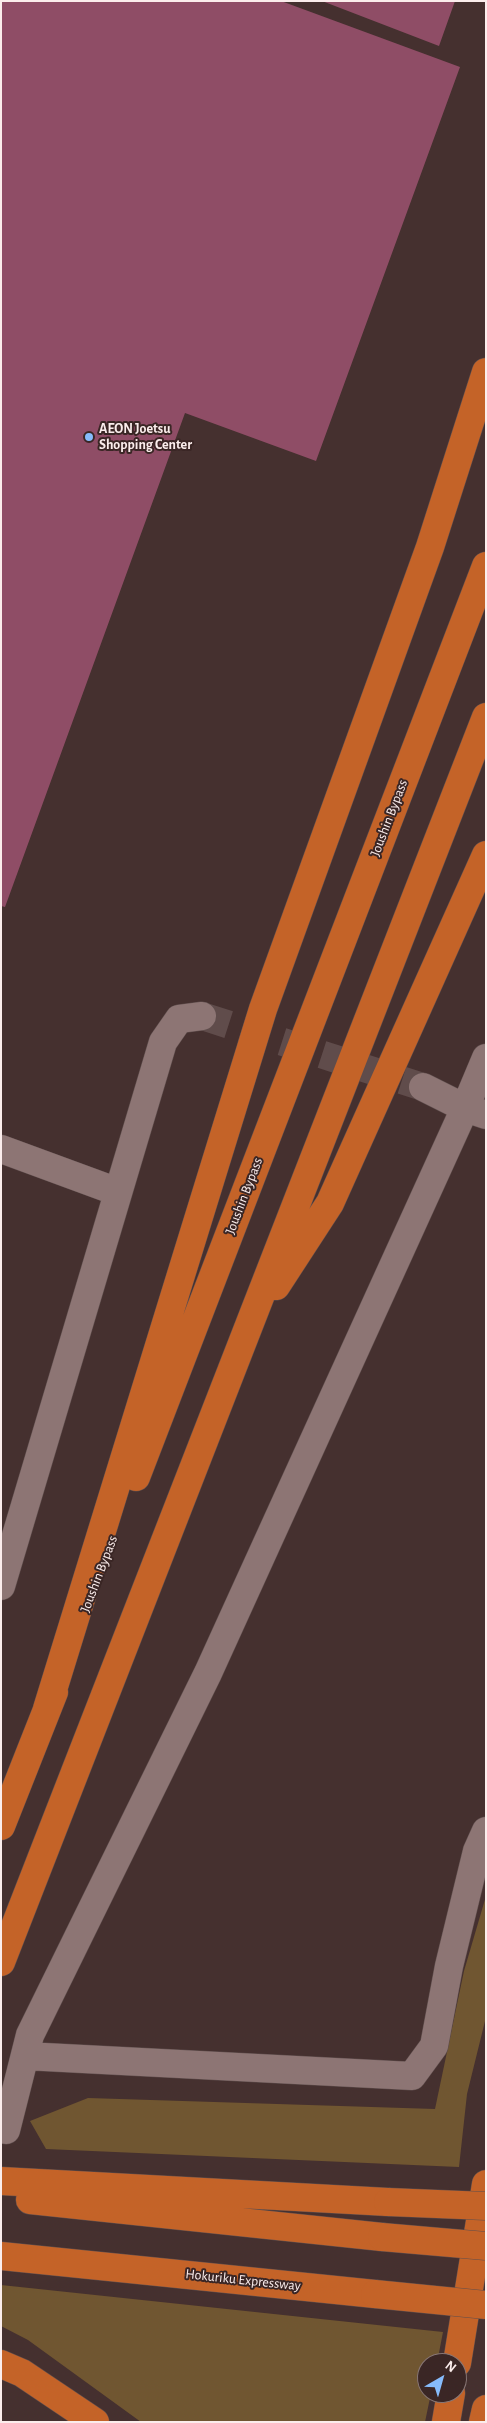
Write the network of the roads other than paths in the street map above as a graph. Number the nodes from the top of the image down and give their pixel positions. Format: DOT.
graph roads {
  1 [pos="486,372"];
  2 [pos="486,566"];
  3 [pos="486,716"];
  4 [pos="486,855"];
  5 [pos="202,1016"];
  6 [pos="486,1058"];
  7 [pos="423,1087"];
  8 [pos="476,1112"];
  9 [pos="1,1149"];
  10 [pos="118,1192"];
  11 [pos="244,1334"];
  12 [pos="1,1586"];
  13 [pos="47,1709"];
  14 [pos="1,1826"];
  15 [pos="486,1831"];
  16 [pos="1,1962"];
  17 [pos="25,2056"];
  18 [pos="6,2130"];
  19 [pos="486,2184"];
  20 [pos="12,2190"];
  21 [pos="486,2206"];
  22 [pos="486,2246"];
  23 [pos="1,2256"];
  24 [pos="486,2305"];
  25 [pos="459,2353"];
  26 [pos="1,2364"];
  27 [pos="449,2403"];
  28 [pos="486,2409"];
  29 [pos="95,2422"];
  30 [pos="446,2422"];
  31 [pos="483,2422"];
  1 -- 13 [label="highway"];
  2 -- 13 [label="highway, Joushin Bypass"];
  3 -- 11 [label="highway"];
  4 -- 11 [label="highway"];
  5 -- 10 [label="street"];
  6 -- 8 [label="street"];
  7 -- 8 [label="street"];
  8 -- 17 [label="street"];
  9 -- 10 [label="street"];
  10 -- 12 [label="street"];
  11 -- 16 [label="highway"];
  13 -- 14 [label="highway, Joushin Bypass"];
  15 -- 17 [label="street"];
  17 -- 18 [label="street"];
  19 -- 25 [label="highway"];
  20 -- 21 [label="highway, bridge"];
  20 -- 22 [label="highway, bridge"];
  23 -- 24 [label="highway, Hokuriku Expressway, bridge"];
  26 -- 29 [label="highway"];
  27 -- 30 [label="highway"];
  28 -- 31 [label="highway"];
}
